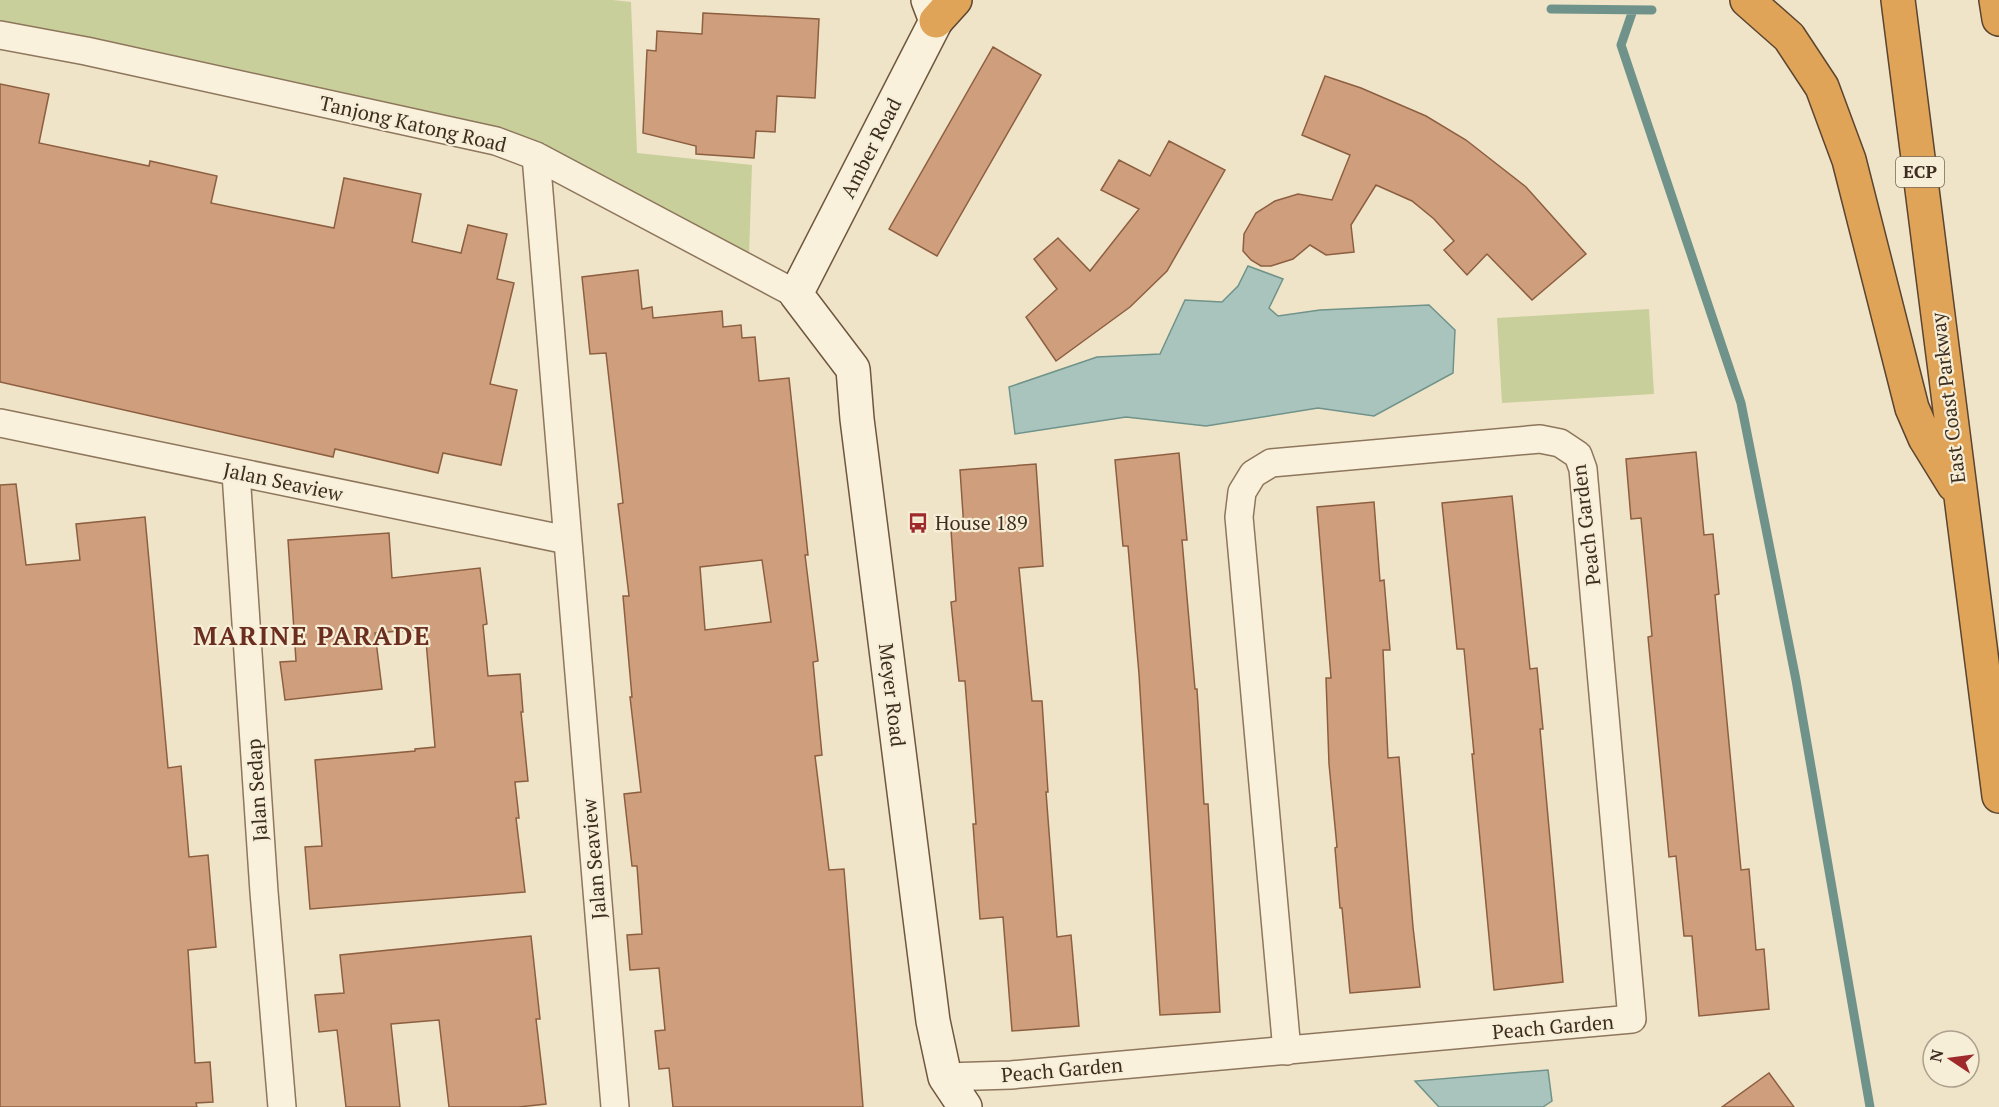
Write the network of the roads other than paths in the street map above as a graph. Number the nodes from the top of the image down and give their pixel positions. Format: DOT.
graph roads {
  1 [pos="1747,0"];
  2 [pos="1898,0"];
  3 [pos="1996,0"];
  4 [pos="939,7"];
  5 [pos="1999,19"];
  6 [pos="0,35"];
  7 [pos="536,156"];
  8 [pos="796,294"];
  9 [pos="0,423"];
  10 [pos="236,473"];
  11 [pos="1960,494"];
  12 [pos="567,540"];
  13 [pos="1999,796"];
  14 [pos="1287,1051"];
  15 [pos="945,1077"];
  16 [pos="282,1107"];
  17 [pos="615,1107"];
  18 [pos="965,1107"];
  1 -- 11 [label="highway"];
  2 -- 11 [label="highway, East Coast Parkway / ECP"];
  3 -- 5 [label="highway"];
  4 -- 8 [label="street, Amber Road"];
  6 -- 7 [label="street, Tanjong Katong Road"];
  7 -- 8 [label="street, Tanjong Katong Road"];
  7 -- 12 [label="street, Jalan Seaview"];
  8 -- 15 [label="street, Meyer Road"];
  9 -- 10 [label="street, Jalan Seaview"];
  10 -- 12 [label="street, Jalan Seaview"];
  10 -- 16 [label="street, Jalan Sedap"];
  11 -- 13 [label="highway, East Coast Parkway / ECP"];
  12 -- 17 [label="street, Jalan Seaview"];
  14 -- 14 [label="street, Peach Garden"];
  14 -- 15 [label="street, Peach Garden"];
  15 -- 18 [label="street, Meyer Road"];
}
